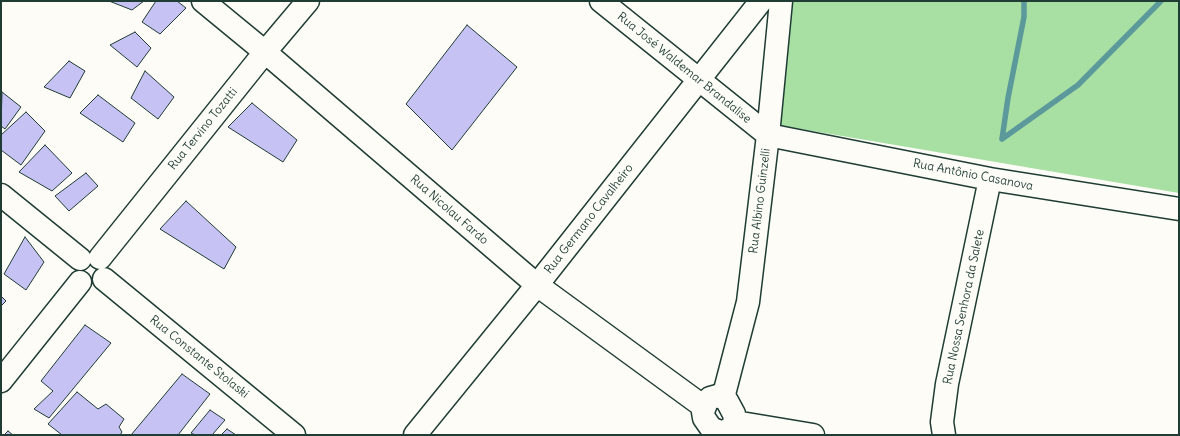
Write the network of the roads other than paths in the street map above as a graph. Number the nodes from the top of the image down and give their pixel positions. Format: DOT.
graph roads {
  1 [pos="202,1"];
  2 [pos="308,1"];
  3 [pos="601,1"];
  4 [pos="761,1"];
  5 [pos="781,1"];
  6 [pos="265,52"];
  7 [pos="699,80"];
  8 [pos="768,135"];
  9 [pos="990,180"];
  10 [pos="1,195"];
  11 [pos="1179,210"];
  12 [pos="90,259"];
  13 [pos="104,280"];
  14 [pos="80,282"];
  15 [pos="537,285"];
  16 [pos="1,381"];
  17 [pos="713,402"];
  18 [pos="735,422"];
  19 [pos="708,432"];
  20 [pos="294,435"];
  21 [pos="415,435"];
  22 [pos="813,435"];
  23 [pos="944,435"];
  1 -- 6 [label="street, Rua Nicolau Fardo"];
  2 -- 6 [label="street, Rua Tervino Tozatti"];
  3 -- 7 [label="street, Rua José Waldemar Brandalise"];
  4 -- 7 [label="street, Rua Germano Cavalheiro"];
  5 -- 8 [label="street, Rua Albino Guinzelli"];
  6 -- 12 [label="street, Rua Tervino Tozatti"];
  6 -- 15 [label="street, Rua Nicolau Fardo"];
  7 -- 8 [label="street, Rua José Waldemar Brandalise"];
  7 -- 15 [label="street, Rua Germano Cavalheiro"];
  8 -- 9 [label="street, Rua Antônio Casanova"];
  8 -- 17 [label="street, Rua Albino Guinzelli"];
  9 -- 11 [label="street, Rua Antônio Casanova"];
  9 -- 23 [label="street, Rua Nossa Senhora da Salete"];
  10 -- 12 [label="street"];
  12 -- 13 [label="street"];
  12 -- 14 [label="street"];
  13 -- 14 [label="street"];
  13 -- 20 [label="street, Rua Constante Stolaski"];
  14 -- 16 [label="street"];
  15 -- 17 [label="street, Rua Nicolau Fardo"];
  15 -- 21 [label="street, Rua Germano Cavalheiro"];
  17 -- 18 [label="street"];
  17 -- 19 [label="street"];
  18 -- 19 [label="street"];
  18 -- 22 [label="street"];
}
